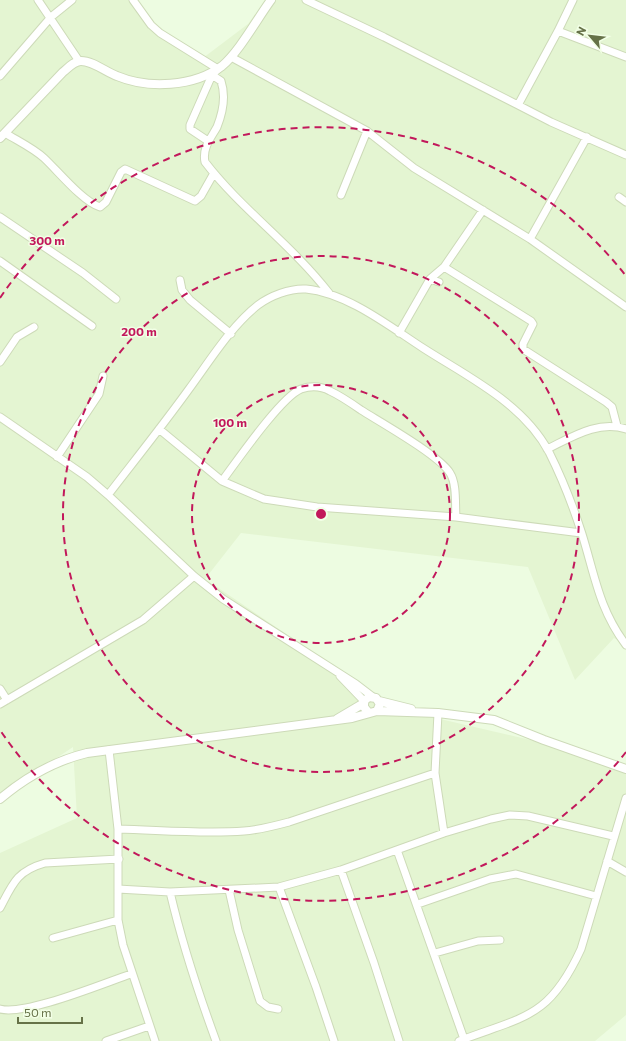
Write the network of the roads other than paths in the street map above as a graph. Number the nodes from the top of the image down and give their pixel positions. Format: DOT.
graph roads {
  1 [pos="38,0"];
  2 [pos="72,0"];
  3 [pos="133,0"];
  4 [pos="270,0"];
  5 [pos="306,0"];
  6 [pos="573,0"];
  7 [pos="51,17"];
  8 [pos="558,31"];
  9 [pos="231,57"];
  10 [pos="626,58"];
  11 [pos="79,60"];
  12 [pos="218,69"];
  13 [pos="212,75"];
  14 [pos="0,76"];
  15 [pos="518,105"];
  16 [pos="367,131"];
  17 [pos="2,136"];
  18 [pos="587,137"];
  19 [pos="208,141"];
  20 [pos="626,155"];
  21 [pos="214,173"];
  22 [pos="341,195"];
  23 [pos="619,197"];
  24 [pos="626,202"];
  25 [pos="483,210"];
  26 [pos="0,217"];
  27 [pos="530,239"];
  28 [pos="0,261"];
  29 [pos="444,267"];
  30 [pos="430,279"];
  31 [pos="180,280"];
  32 [pos="439,282"];
  33 [pos="329,293"];
  34 [pos="116,298"];
  35 [pos="625,306"];
  36 [pos="92,326"];
  37 [pos="34,327"];
  38 [pos="399,333"];
  39 [pos="231,334"];
  40 [pos="0,362"];
  41 [pos="103,376"];
  42 [pos="0,417"];
  43 [pos="617,426"];
  44 [pos="158,429"];
  45 [pos="626,429"];
  46 [pos="547,449"];
  47 [pos="57,457"];
  48 [pos="222,481"];
  49 [pos="108,495"];
  50 [pos="456,518"];
  51 [pos="581,533"];
  52 [pos="194,576"];
  53 [pos="626,645"];
  54 [pos="334,670"];
  55 [pos="0,689"];
  56 [pos="376,699"];
  57 [pos="7,700"];
  58 [pos="364,702"];
  59 [pos="0,704"];
  60 [pos="418,711"];
  61 [pos="372,712"];
  62 [pos="438,712"];
  63 [pos="335,720"];
  64 [pos="109,750"];
  65 [pos="626,769"];
  66 [pos="435,773"];
  67 [pos="626,798"];
  68 [pos="0,799"];
  69 [pos="118,829"];
  70 [pos="444,833"];
  71 [pos="613,836"];
  72 [pos="397,850"];
  73 [pos="119,860"];
  74 [pos="606,861"];
  75 [pos="341,870"];
  76 [pos="626,872"];
  77 [pos="279,887"];
  78 [pos="118,889"];
  79 [pos="229,890"];
  80 [pos="170,892"];
  81 [pos="596,896"];
  82 [pos="418,904"];
  83 [pos="0,908"];
  84 [pos="118,920"];
  85 [pos="52,938"];
  86 [pos="500,940"];
  87 [pos="435,953"];
  88 [pos="131,974"];
  89 [pos="0,1009"];
  90 [pos="278,1009"];
  91 [pos="149,1026"];
  92 [pos="462,1040"];
  93 [pos="106,1041"];
  94 [pos="155,1041"];
  95 [pos="216,1041"];
  96 [pos="334,1041"];
  97 [pos="399,1041"];
  1 -- 7 [label="street"];
  2 -- 7 [label="street"];
  3 -- 12 [label="street"];
  4 -- 9 [label="street"];
  5 -- 15 [label="street"];
  6 -- 8 [label="street"];
  7 -- 11 [label="street"];
  7 -- 14 [label="street"];
  8 -- 10 [label="street"];
  8 -- 15 [label="street"];
  9 -- 12 [label="street"];
  9 -- 16 [label="street"];
  11 -- 12 [label="street"];
  11 -- 17 [label="street"];
  12 -- 13 [label="street"];
  13 -- 19 [label="street"];
  13 -- 19 [label="street"];
  15 -- 18 [label="street"];
  16 -- 22 [label="street"];
  16 -- 25 [label="street"];
  17 -- 21 [label="street"];
  18 -- 20 [label="street"];
  18 -- 27 [label="street"];
  19 -- 21 [label="street"];
  21 -- 33 [label="street"];
  23 -- 24 [label="street"];
  25 -- 27 [label="street"];
  25 -- 29 [label="street"];
  26 -- 34 [label="street"];
  27 -- 35 [label="street"];
  28 -- 36 [label="street"];
  29 -- 30 [label="street"];
  29 -- 43 [label="street"];
  30 -- 32 [label="street"];
  30 -- 38 [label="street"];
  31 -- 39 [label="street"];
  33 -- 38 [label="street"];
  33 -- 39 [label="street"];
  37 -- 40 [label="street"];
  38 -- 46 [label="street"];
  39 -- 44 [label="street"];
  41 -- 47 [label="street"];
  42 -- 47 [label="street"];
  43 -- 45 [label="street"];
  43 -- 46 [label="street"];
  44 -- 48 [label="street"];
  44 -- 49 [label="street"];
  46 -- 51 [label="street"];
  47 -- 49 [label="street"];
  48 -- 50 [label="street"];
  48 -- 50 [label="street"];
  49 -- 52 [label="street"];
  50 -- 51 [label="street"];
  51 -- 53 [label="street"];
  52 -- 54 [label="street"];
  52 -- 57 [label="street"];
  54 -- 56 [label="street"];
  54 -- 58 [label="street"];
  55 -- 57 [label="street"];
  56 -- 58 [label="street"];
  56 -- 60 [label="street"];
  56 -- 61 [label="street"];
  57 -- 59 [label="street"];
  58 -- 61 [label="street"];
  58 -- 63 [label="street"];
  60 -- 61 [label="street"];
  60 -- 62 [label="street"];
  61 -- 63 [label="street"];
  62 -- 65 [label="street"];
  62 -- 66 [label="street"];
  63 -- 64 [label="street"];
  64 -- 68 [label="street"];
  64 -- 69 [label="street"];
  66 -- 69 [label="street"];
  66 -- 70 [label="street"];
  67 -- 71 [label="street"];
  69 -- 73 [label="street"];
  70 -- 71 [label="street"];
  70 -- 72 [label="street"];
  71 -- 74 [label="street"];
  72 -- 75 [label="street"];
  72 -- 82 [label="street"];
  73 -- 78 [label="street"];
  73 -- 83 [label="street"];
  74 -- 76 [label="street"];
  74 -- 81 [label="street"];
  75 -- 77 [label="street"];
  75 -- 97 [label="street"];
  77 -- 79 [label="street"];
  77 -- 96 [label="street"];
  78 -- 80 [label="street"];
  78 -- 84 [label="street"];
  79 -- 80 [label="street"];
  79 -- 90 [label="street"];
  80 -- 95 [label="street"];
  81 -- 82 [label="street"];
  81 -- 92 [label="street"];
  82 -- 87 [label="street"];
  84 -- 85 [label="street"];
  84 -- 88 [label="street"];
  86 -- 87 [label="street"];
  87 -- 92 [label="street"];
  88 -- 89 [label="street"];
  88 -- 91 [label="street"];
  91 -- 93 [label="street"];
  91 -- 94 [label="street"];
}
